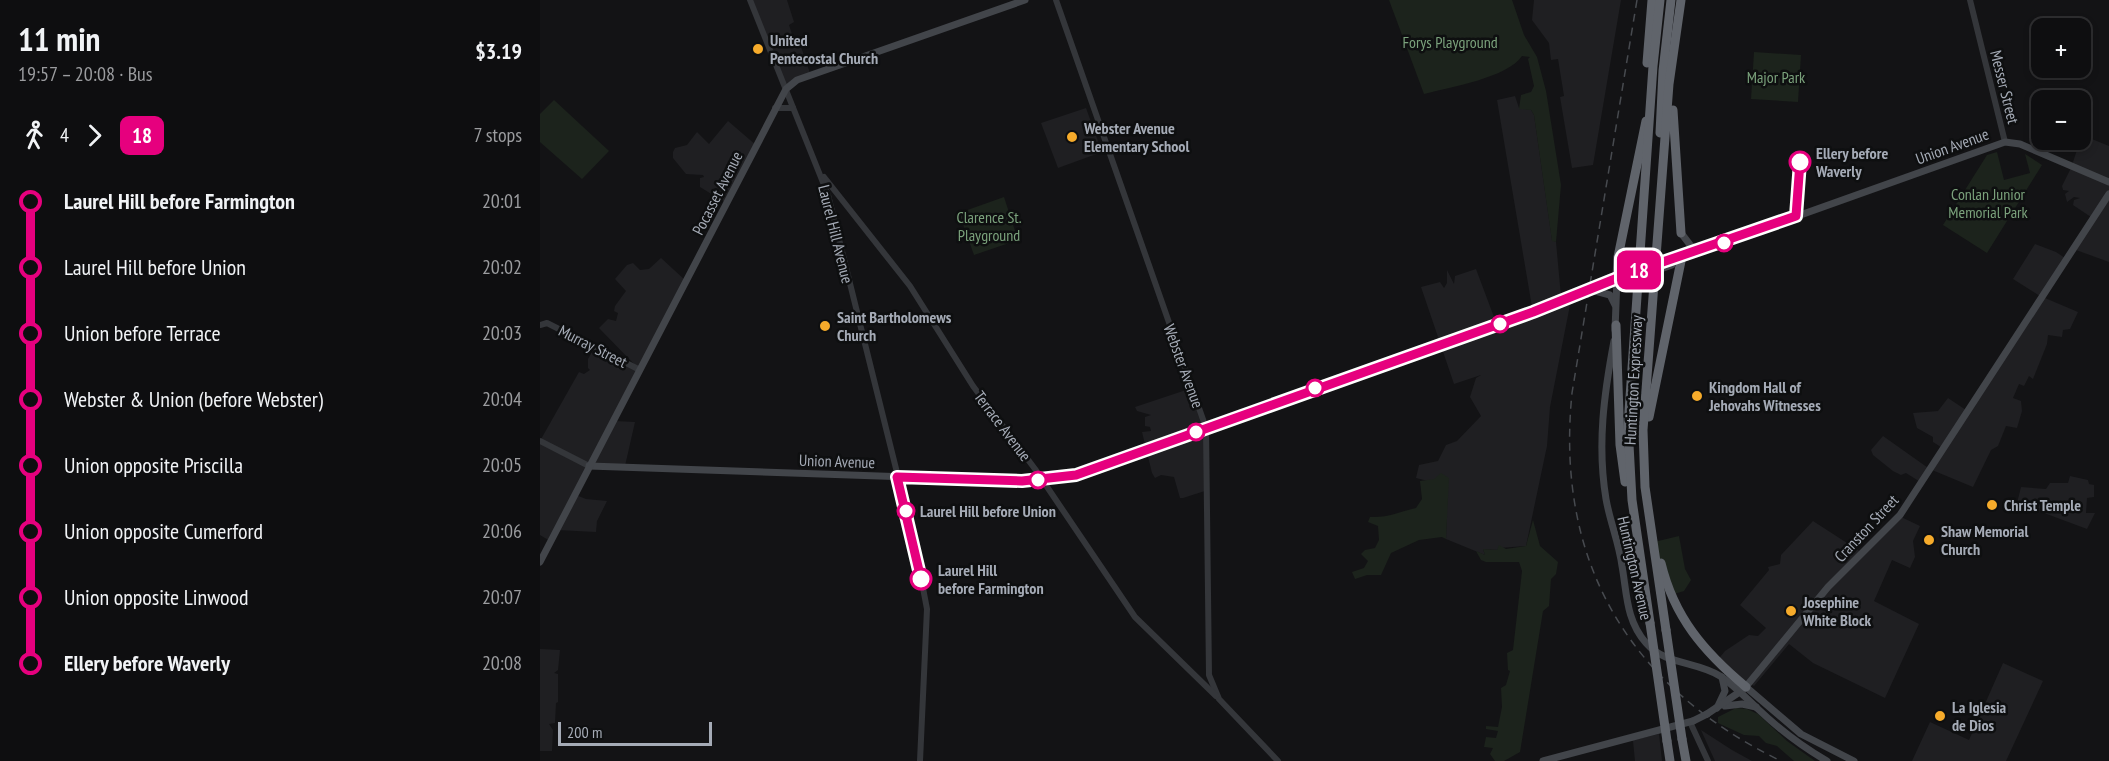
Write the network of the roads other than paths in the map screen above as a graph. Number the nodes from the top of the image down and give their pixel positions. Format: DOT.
graph roads {
  1 [pos="750,0"];
  2 [pos="1025,0"];
  3 [pos="1056,0"];
  4 [pos="1652,0"];
  5 [pos="1660,0"];
  6 [pos="1671,0"];
  7 [pos="1681,0"];
  8 [pos="1970,0"];
  9 [pos="1672,56"];
  10 [pos="786,89"];
  11 [pos="1650,99"];
  12 [pos="775,108"];
  13 [pos="793,108"];
  14 [pos="2006,142"];
  15 [pos="820,172"];
  16 [pos="2109,182"];
  17 [pos="1661,186"];
  18 [pos="2109,194"];
  19 [pos="1681,233"];
  20 [pos="1705,249"];
  21 [pos="1677,260"];
  22 [pos="1621,280"];
  23 [pos="1595,289"];
  24 [pos="1616,308"];
  25 [pos="543,324"];
  26 [pos="1616,326"];
  27 [pos="640,370"];
  28 [pos="1206,428"];
  29 [pos="540,441"];
  30 [pos="589,466"];
  31 [pos="1644,468"];
  32 [pos="897,477"];
  33 [pos="1043,480"];
  34 [pos="1648,506"];
  35 [pos="540,562"];
  36 [pos="1643,574"];
  37 [pos="1722,677"];
  38 [pos="1743,690"];
  39 [pos="1219,699"];
  40 [pos="1757,708"];
  41 [pos="1717,709"];
  42 [pos="1692,722"];
  43 [pos="1572,757"];
  44 [pos="920,761"];
  45 [pos="1278,761"];
  46 [pos="1543,761"];
  47 [pos="1670,761"];
  48 [pos="1686,761"];
  49 [pos="1707,761"];
  50 [pos="1827,761"];
  51 [pos="1854,761"];
  1 -- 10 [label="street, Laurel Hill Avenue"];
  2 -- 10 [label="main road"];
  3 -- 28 [label="street, Webster Avenue"];
  4 -- 11 [label="highway"];
  5 -- 11 [label="highway, Huntington Expressway"];
  6 -- 17 [label="highway"];
  7 -- 9 [label="highway, Huntington Expressway"];
  8 -- 14 [label="street, Messer Street"];
  9 -- 17 [label="highway, Huntington Expressway"];
  9 -- 19 [label="highway"];
  10 -- 12 [label="main road, Pocasset Avenue"];
  10 -- 13 [label="street, Laurel Hill Avenue"];
  11 -- 22 [label="highway"];
  11 -- 36 [label="highway, Huntington Expressway"];
  12 -- 13 [label="street"];
  12 -- 27 [label="main road, Pocasset Avenue"];
  13 -- 15 [label="street, Laurel Hill Avenue"];
  14 -- 16 [label="main road, Messer Street"];
  14 -- 20 [label="main road, Union Avenue"];
  15 -- 32 [label="street, Laurel Hill Avenue"];
  15 -- 33 [label="street, Terrace Avenue"];
  17 -- 31 [label="highway, Huntington Expressway"];
  18 -- 38 [label="main road, Cranston Street"];
  19 -- 20 [label="main road"];
  19 -- 21 [label="main road"];
  20 -- 21 [label="main road, Union Avenue"];
  21 -- 22 [label="main road, Union Avenue, bridge"];
  21 -- 31 [label="highway"];
  22 -- 23 [label="main road, Union Avenue"];
  22 -- 24 [label="main road, Huntington Avenue"];
  23 -- 24 [label="main road"];
  23 -- 28 [label="main road, Union Avenue, bridge"];
  24 -- 26 [label="main road, Huntington Avenue"];
  25 -- 27 [label="street, Murray Street"];
  26 -- 36 [label="highway"];
  26 -- 37 [label="main road, Huntington Avenue"];
  27 -- 30 [label="main road, Pocasset Avenue"];
  28 -- 33 [label="main road, Union Avenue"];
  28 -- 39 [label="street, Webster Avenue"];
  29 -- 30 [label="street, Union Avenue"];
  30 -- 32 [label="main road, Union Avenue"];
  30 -- 35 [label="main road, Pocasset Avenue"];
  31 -- 34 [label="highway, Huntington Expressway"];
  32 -- 33 [label="main road, Union Avenue"];
  32 -- 44 [label="street, Laurel Hill Avenue"];
  33 -- 39 [label="street, Terrace Avenue"];
  34 -- 38 [label="highway"];
  34 -- 48 [label="highway, Huntington Expressway, bridge"];
  36 -- 47 [label="highway, Huntington Expressway, bridge"];
  37 -- 38 [label="main road, Huntington Avenue"];
  37 -- 41 [label="main road"];
  38 -- 40 [label="main road, Huntington Avenue"];
  38 -- 41 [label="main road, Cranston Street"];
  38 -- 51 [label="main road, Huntington Avenue"];
  39 -- 45 [label="street, Webster Avenue"];
  40 -- 41 [label="main road"];
  40 -- 50 [label="main road, Huntington Avenue"];
  41 -- 42 [label="main road, Cranston Street, bridge"];
  42 -- 43 [label="main road, Cranston Street"];
  42 -- 49 [label="street"];
  43 -- 46 [label="main road, Cranston Street"];
}
